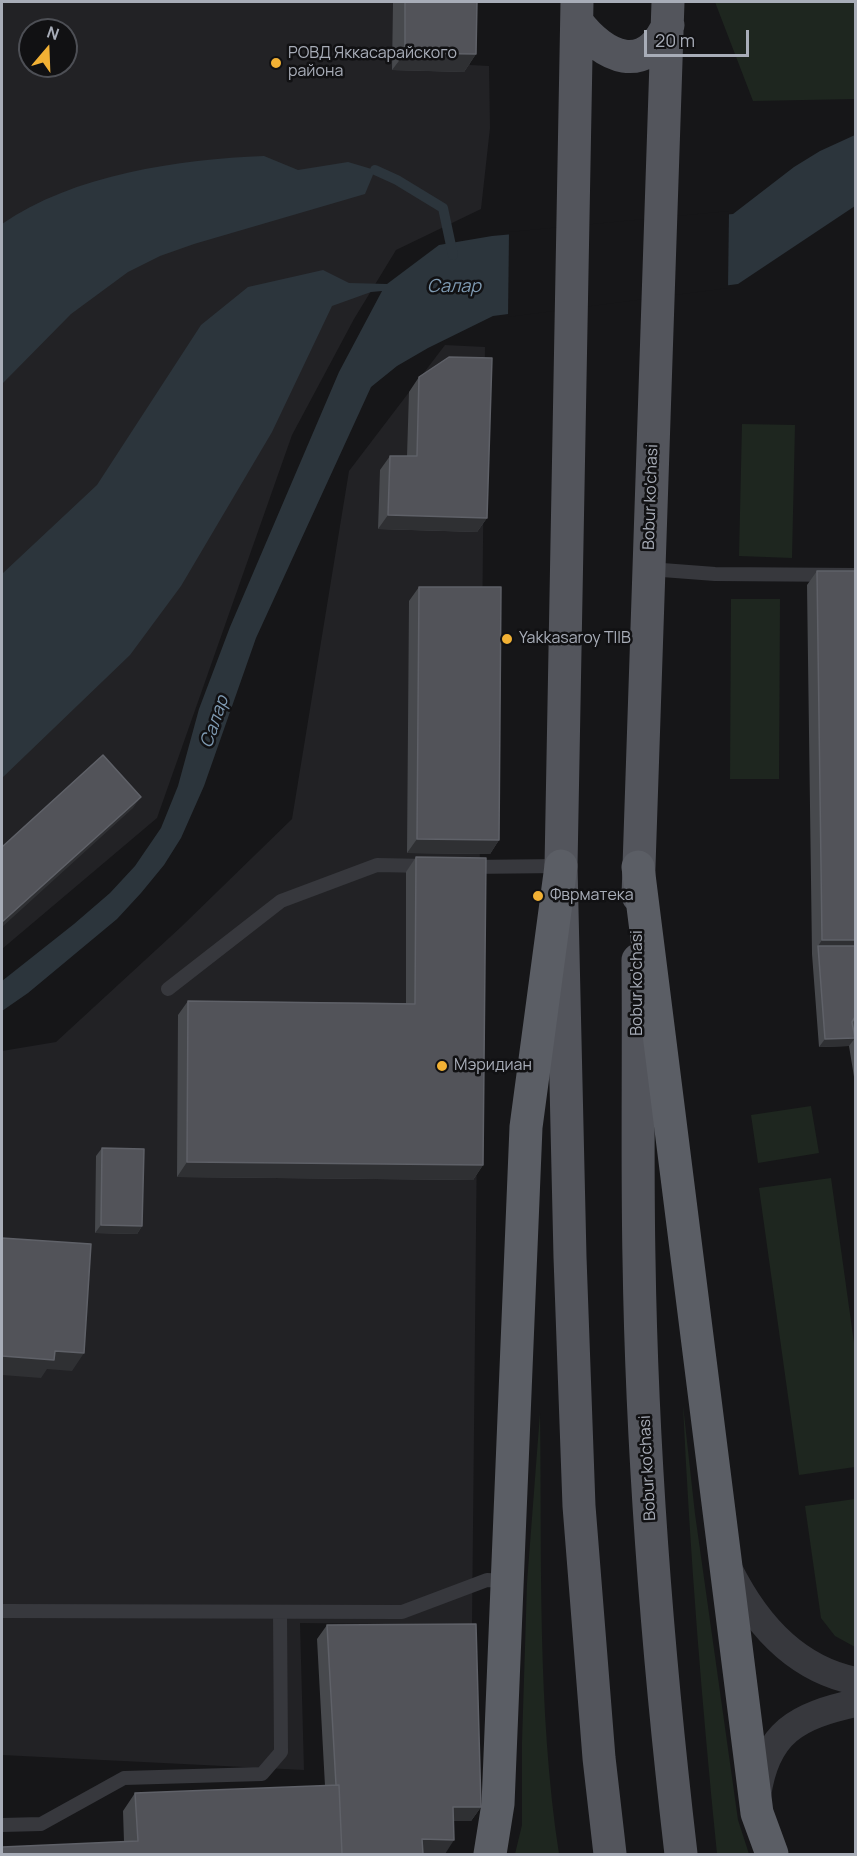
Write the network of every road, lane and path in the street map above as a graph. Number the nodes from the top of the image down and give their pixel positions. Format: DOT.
graph roads {
  1 [pos="577,12"];
  2 [pos="668,13"];
  3 [pos="649,569"];
  4 [pos="855,575"];
  5 [pos="561,866"];
  6 [pos="638,867"];
  7 [pos="168,989"];
  8 [pos="724,1560"];
  9 [pos="507,1581"];
  10 [pos="2,1611"];
  11 [pos="280,1613"];
  12 [pos="855,1681"];
  13 [pos="855,1702"];
  14 [pos="757,1813"];
  15 [pos="2,1825"];
  16 [pos="490,1854"];
  17 [pos="610,1854"];
  18 [pos="681,1854"];
  19 [pos="772,1854"];
  1 -- 2 [label="main road"];
  1 -- 5 [label="main road"];
  2 -- 3 [label="main road, Bobur ko'chasi"];
  3 -- 4 [label="lane"];
  3 -- 6 [label="main road, Bobur ko'chasi"];
  5 -- 7 [label="lane"];
  5 -- 9 [label="highway"];
  5 -- 17 [label="main road"];
  6 -- 8 [label="highway"];
  6 -- 18 [label="main road, Bobur ko'chasi"];
  8 -- 12 [label="street"];
  8 -- 14 [label="highway"];
  9 -- 11 [label="lane"];
  9 -- 16 [label="highway"];
  10 -- 11 [label="lane"];
  11 -- 15 [label="lane"];
  13 -- 14 [label="street"];
  14 -- 19 [label="highway"];
}
